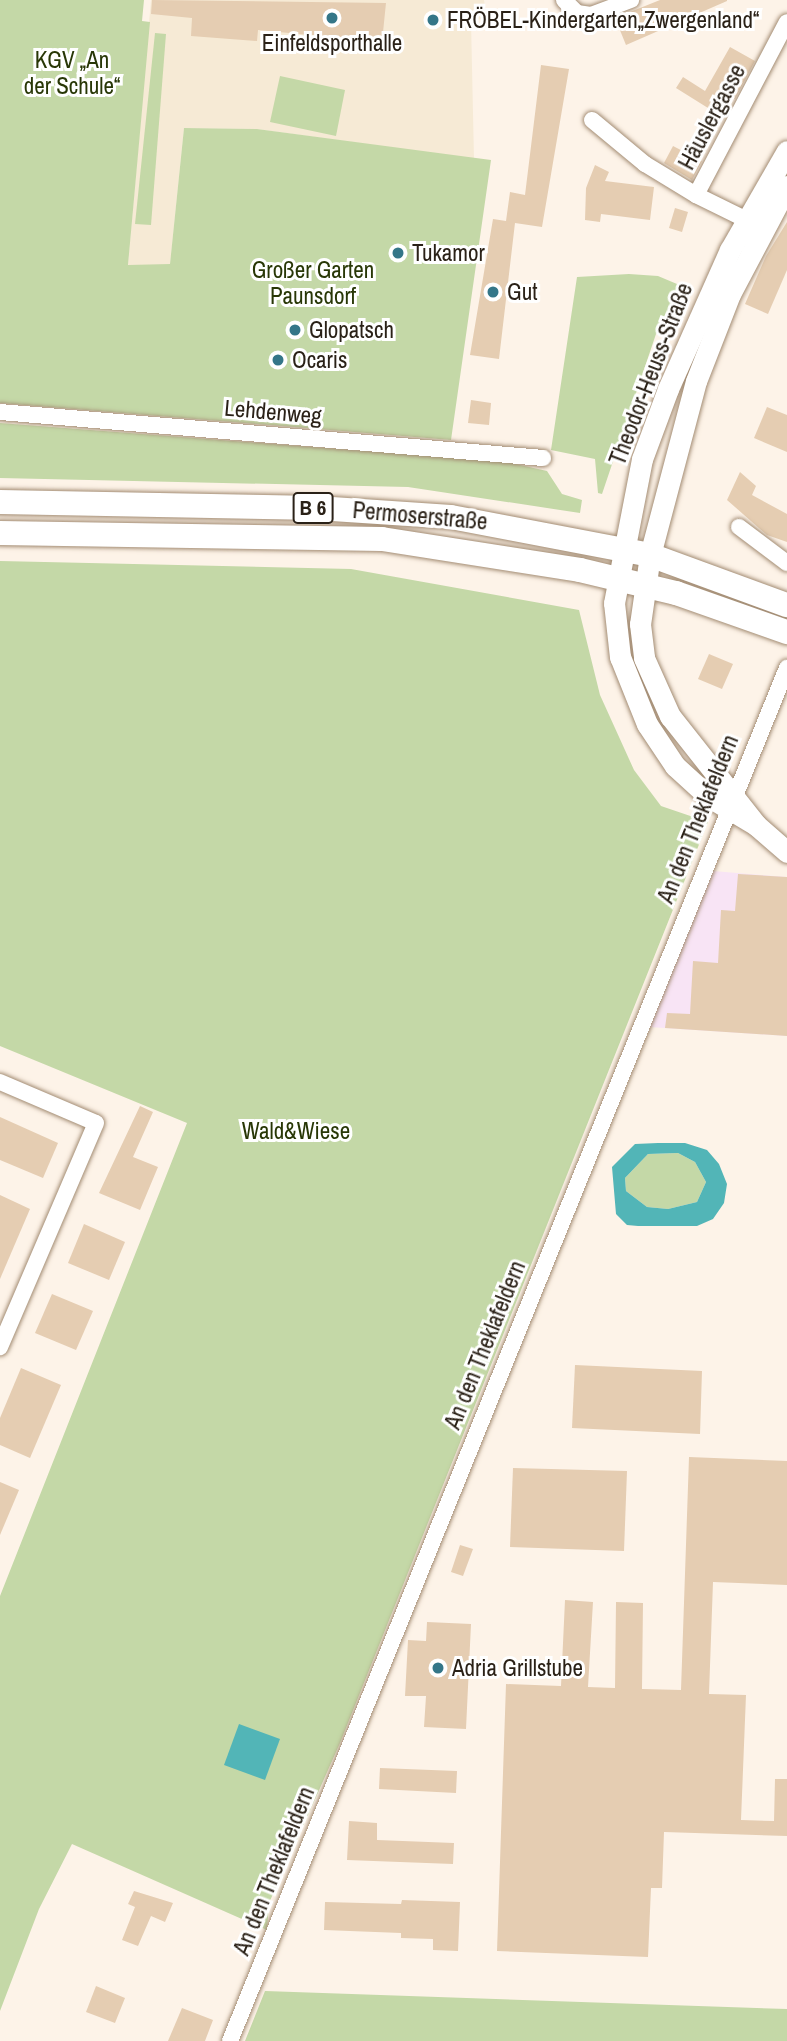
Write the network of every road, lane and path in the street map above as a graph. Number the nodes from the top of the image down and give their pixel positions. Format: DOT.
graph roads {
  1 [pos="564,0"];
  2 [pos="631,0"];
  3 [pos="787,22"];
  4 [pos="592,120"];
  5 [pos="787,151"];
  6 [pos="787,186"];
  7 [pos="696,195"];
  8 [pos="755,223"];
  9 [pos="0,412"];
  10 [pos="543,458"];
  11 [pos="0,502"];
  12 [pos="738,527"];
  13 [pos="0,533"];
  14 [pos="622,549"];
  15 [pos="650,555"];
  16 [pos="787,563"];
  17 [pos="616,580"];
  18 [pos="643,586"];
  19 [pos="787,605"];
  20 [pos="787,632"];
  21 [pos="787,668"];
  22 [pos="730,803"];
  23 [pos="787,852"];
  24 [pos="0,1082"];
  25 [pos="0,1348"];
  26 [pos="230,2041"];
  1 -- 2 [label="street"];
  3 -- 7 [label="street, Häuslergasse"];
  4 -- 7 [label="street, Häuslergasse"];
  5 -- 8 [label="main road, Theodor-Heuss-Straße"];
  6 -- 8 [label="main road, Theodor-Heuss-Straße"];
  7 -- 8 [label="street, Häuslergasse"];
  8 -- 14 [label="main road, Theodor-Heuss-Straße"];
  8 -- 15 [label="main road, Theodor-Heuss-Straße"];
  9 -- 10 [label="street, Lehdenweg"];
  11 -- 14 [label="main road, Permoserstraße / B 6"];
  12 -- 16 [label="street"];
  13 -- 17 [label="main road, Permoserstraße / B 6"];
  14 -- 15 [label="main road, Permoserstraße / B 6"];
  14 -- 17 [label="main road, Theodor-Heuss-Straße"];
  15 -- 18 [label="main road, Theodor-Heuss-Straße"];
  15 -- 19 [label="main road, Permoserstraße / B 6"];
  17 -- 18 [label="main road, Permoserstraße / B 6"];
  17 -- 22 [label="main road, Theodor-Heuss-Straße"];
  18 -- 20 [label="main road, Permoserstraße / B 6"];
  18 -- 22 [label="main road, Theodor-Heuss-Straße"];
  21 -- 22 [label="street, An den Theklafeldern"];
  22 -- 23 [label="main road"];
  22 -- 26 [label="street, An den Theklafeldern"];
  24 -- 25 [label="street"];
}
